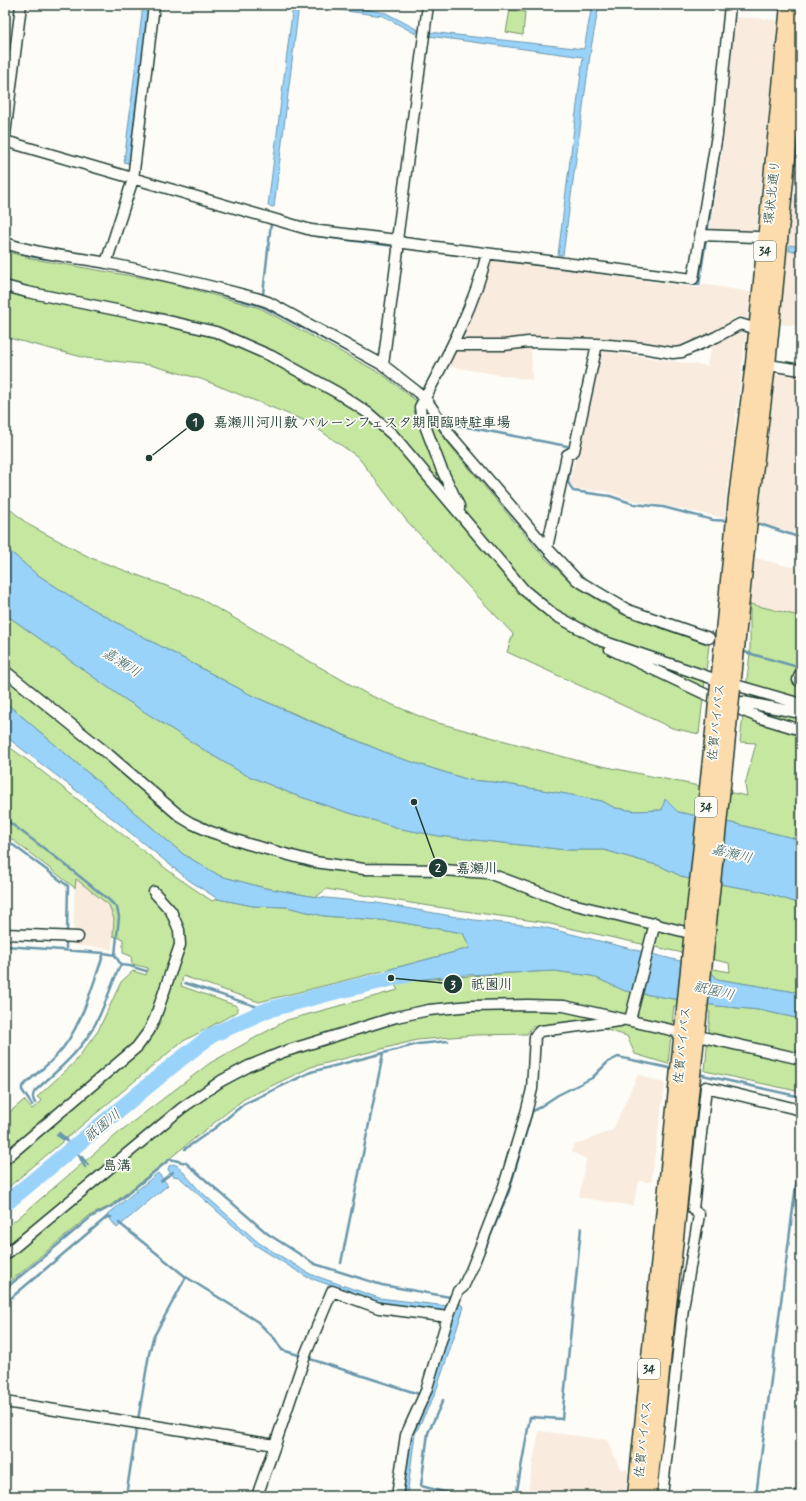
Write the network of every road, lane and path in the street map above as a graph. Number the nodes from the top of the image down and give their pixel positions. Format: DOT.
graph roads {
  1 [pos="21,5"];
  2 [pos="154,5"];
  3 [pos="428,5"];
  4 [pos="730,5"];
  5 [pos="789,5"];
  6 [pos="801,14"];
  7 [pos="5,135"];
  8 [pos="5,141"];
  9 [pos="131,183"];
  10 [pos="705,235"];
  11 [pos="766,239"];
  12 [pos="397,240"];
  13 [pos="5,243"];
  14 [pos="486,257"];
  15 [pos="106,263"];
  16 [pos="5,286"];
  17 [pos="757,329"];
  18 [pos="597,344"];
  19 [pos="454,345"];
  20 [pos="760,364"];
  21 [pos="383,365"];
  22 [pos="801,370"];
  23 [pos="425,398"];
  24 [pos="744,498"];
  25 [pos="459,513"];
  26 [pos="547,548"];
  27 [pos="709,638"];
  28 [pos="602,641"];
  29 [pos="5,671"];
  30 [pos="726,682"];
  31 [pos="724,703"];
  32 [pos="801,704"];
  33 [pos="801,713"];
  34 [pos="801,730"];
  35 [pos="154,892"];
  36 [pos="655,924"];
  37 [pos="5,934"];
  38 [pos="700,935"];
  39 [pos="78,937"];
  40 [pos="630,1020"];
  41 [pos="689,1035"];
  42 [pos="801,1059"];
  43 [pos="801,1110"];
  44 [pos="5,1159"];
  45 [pos="668,1244"];
  46 [pos="5,1255"];
  47 [pos="448,1316"];
  48 [pos="5,1402"];
  49 [pos="275,1446"];
  50 [pos="257,1496"];
  51 [pos="397,1496"];
  52 [pos="636,1496"];
  53 [pos="648,1496"];
  54 [pos="662,1496"];
  1 -- 7 [label="street"];
  2 -- 9 [label="street"];
  3 -- 12 [label="street"];
  4 -- 10 [label="street"];
  5 -- 11 [label="highway, 環状北通り / 34"];
  6 -- 20 [label="highway, 環状北通り / 34"];
  8 -- 9 [label="street"];
  9 -- 12 [label="street"];
  9 -- 15 [label="street"];
  10 -- 11 [label="street"];
  10 -- 14 [label="street"];
  11 -- 17 [label="highway, 環状北通り / 34"];
  12 -- 14 [label="street"];
  12 -- 21 [label="street"];
  13 -- 15 [label="street"];
  14 -- 19 [label="street"];
  15 -- 21 [label="street"];
  16 -- 25 [label="street"];
  17 -- 18 [label="street"];
  17 -- 20 [label="highway, 環状北通り / 34"];
  18 -- 19 [label="street"];
  18 -- 26 [label="street"];
  19 -- 23 [label="street"];
  20 -- 22 [label="street"];
  20 -- 24 [label="highway, 環状北通り / 34"];
  21 -- 23 [label="street"];
  23 -- 25 [label="street"];
  23 -- 26 [label="street"];
  24 -- 30 [label="highway, 佐賀バイパス / 34"];
  25 -- 28 [label="street"];
  26 -- 27 [label="street"];
  28 -- 30 [label="street"];
  28 -- 31 [label="street"];
  29 -- 36 [label="street"];
  30 -- 32 [label="street"];
  30 -- 38 [label="highway, 佐賀バイパス / 34, bridge"];
  31 -- 33 [label="street"];
  31 -- 34 [label="street"];
  35 -- 44 [label="street"];
  36 -- 38 [label="street"];
  36 -- 40 [label="street"];
  37 -- 39 [label="street"];
  38 -- 41 [label="highway, 佐賀バイパス / 34"];
  40 -- 41 [label="street"];
  40 -- 46 [label="street"];
  40 -- 47 [label="street"];
  41 -- 42 [label="street"];
  41 -- 45 [label="highway, 佐賀バイパス / 34"];
  43 -- 54 [label="street"];
  45 -- 52 [label="highway, 佐賀バイパス / 34"];
  45 -- 53 [label="highway, 佐賀バイパス / 34"];
  47 -- 49 [label="street"];
  47 -- 51 [label="street"];
  48 -- 49 [label="street"];
  49 -- 50 [label="street"];
}
